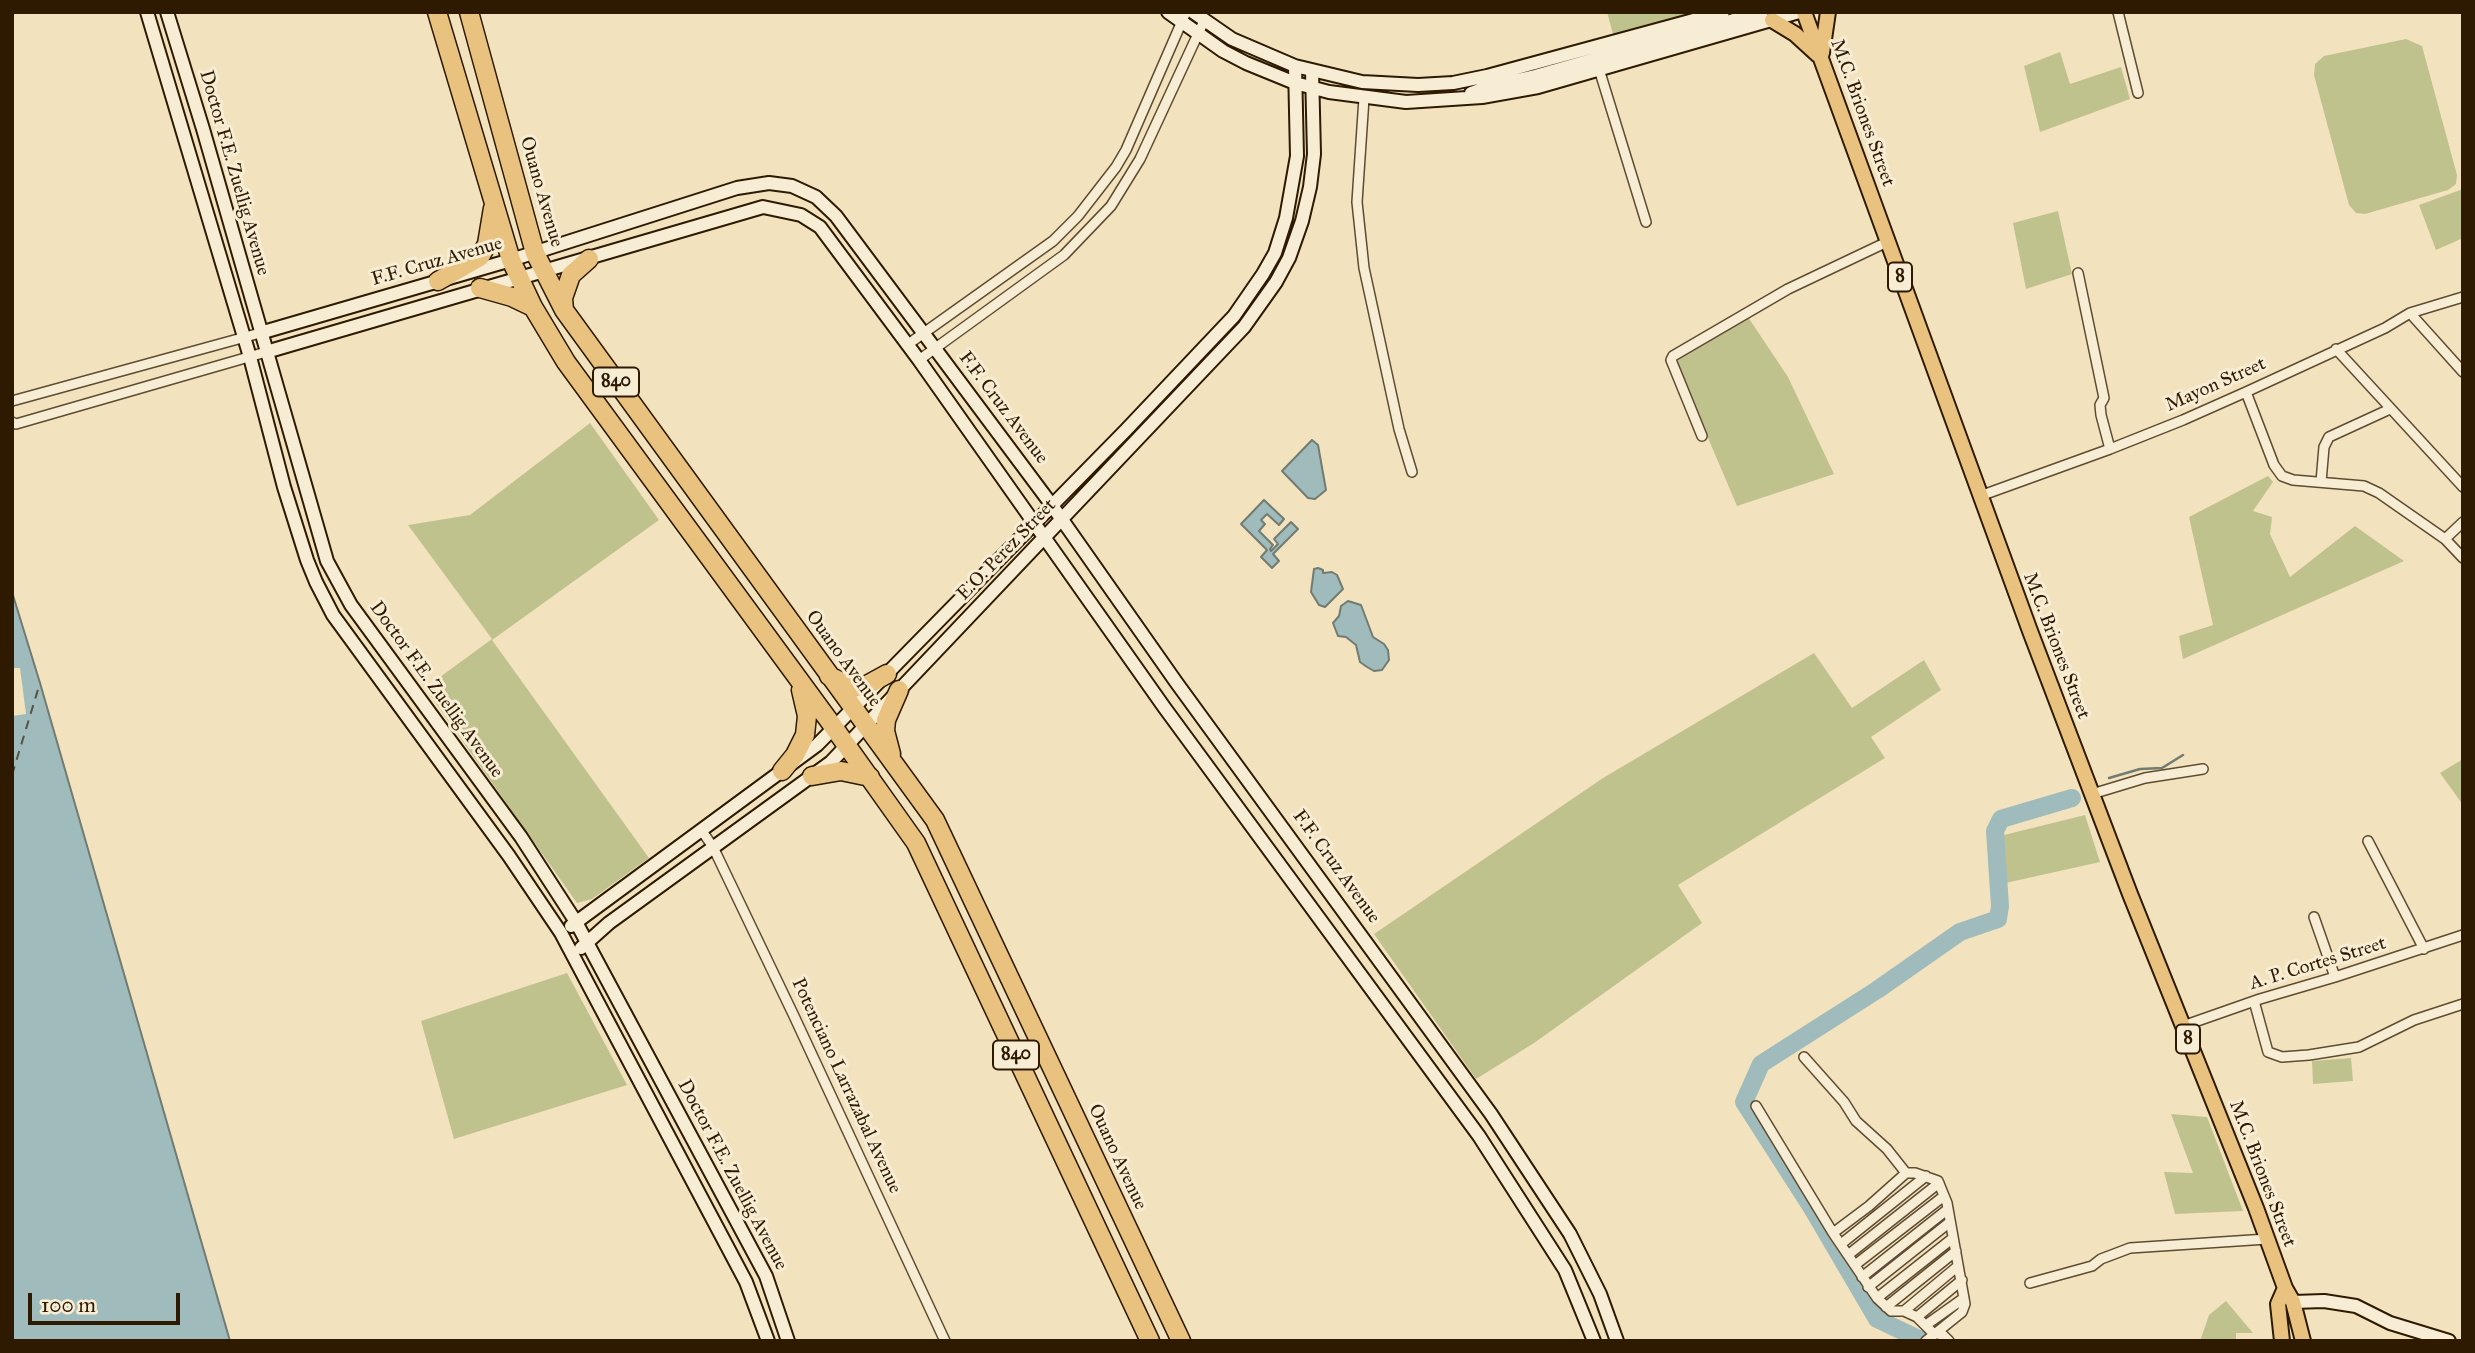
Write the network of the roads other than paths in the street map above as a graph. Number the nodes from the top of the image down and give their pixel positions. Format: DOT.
graph roads {
  1 [pos="147,12"];
  2 [pos="167,12"];
  3 [pos="437,12"];
  4 [pos="469,12"];
  5 [pos="1168,12"];
  6 [pos="1193,12"];
  7 [pos="1723,12"];
  8 [pos="1802,12"];
  9 [pos="1828,12"];
  10 [pos="2118,12"];
  11 [pos="1767,16"];
  12 [pos="1184,18"];
  13 [pos="1204,21"];
  14 [pos="1197,34"];
  15 [pos="1821,58"];
  16 [pos="1294,66"];
  17 [pos="1599,69"];
  18 [pos="1312,71"];
  19 [pos="1295,83"];
  20 [pos="1453,83"];
  21 [pos="1487,87"];
  22 [pos="1312,88"];
  23 [pos="2138,93"];
  24 [pos="1364,98"];
  25 [pos="1455,100"];
  26 [pos="494,201"];
  27 [pos="1646,222"];
  28 [pos="1887,242"];
  29 [pos="535,253"];
  30 [pos="589,259"];
  31 [pos="511,260"];
  32 [pos="543,270"];
  33 [pos="2078,273"];
  34 [pos="518,278"];
  35 [pos="438,281"];
  36 [pos="480,288"];
  37 [pos="2463,297"];
  38 [pos="533,307"];
  39 [pos="564,310"];
  40 [pos="2410,313"];
  41 [pos="260,333"];
  42 [pos="923,333"];
  43 [pos="244,338"];
  44 [pos="907,345"];
  45 [pos="1206,345"];
  46 [pos="933,348"];
  47 [pos="2336,349"];
  48 [pos="266,352"];
  49 [pos="1218,355"];
  50 [pos="250,357"];
  51 [pos="919,360"];
  52 [pos="2463,373"];
  53 [pos="2246,393"];
  54 [pos="12,401"];
  55 [pos="2390,409"];
  56 [pos="12,422"];
  57 [pos="1702,436"];
  58 [pos="2110,449"];
  59 [pos="1412,472"];
  60 [pos="2321,482"];
  61 [pos="2463,486"];
  62 [pos="1980,496"];
  63 [pos="1051,504"];
  64 [pos="1062,520"];
  65 [pos="2463,522"];
  66 [pos="1033,524"];
  67 [pos="2445,538"];
  68 [pos="1044,540"];
  69 [pos="2463,558"];
  70 [pos="792,671"];
  71 [pos="887,674"];
  72 [pos="829,675"];
  73 [pos="899,690"];
  74 [pos="852,708"];
  75 [pos="865,726"];
  76 [pos="834,728"];
  77 [pos="847,746"];
  78 [pos="2203,769"];
  79 [pos="782,771"];
  80 [pos="900,773"];
  81 [pos="812,776"];
  82 [pos="870,777"];
  83 [pos="2092,794"];
  84 [pos="702,831"];
  85 [pos="2368,841"];
  86 [pos="713,847"];
  87 [pos="2314,917"];
  88 [pos="576,922"];
  89 [pos="561,933"];
  90 [pos="2463,935"];
  91 [pos="587,944"];
  92 [pos="2424,949"];
  93 [pos="572,954"];
  94 [pos="2335,977"];
  95 [pos="2254,1001"];
  96 [pos="2463,1004"];
  97 [pos="2183,1026"];
  98 [pos="1804,1057"];
  99 [pos="1047,1059"];
  100 [pos="1024,1072"];
  101 [pos="1756,1106"];
  102 [pos="1906,1173"];
  103 [pos="1926,1176"];
  104 [pos="1939,1183"];
  105 [pos="1944,1196"];
  106 [pos="1869,1206"];
  107 [pos="1948,1209"];
  108 [pos="1877,1215"];
  109 [pos="1950,1222"];
  110 [pos="1886,1225"];
  111 [pos="1833,1233"];
  112 [pos="1895,1234"];
  113 [pos="1953,1238"];
  114 [pos="2267,1239"];
  115 [pos="1841,1244"];
  116 [pos="1904,1244"];
  117 [pos="1956,1251"];
  118 [pos="1911,1254"];
  119 [pos="1848,1255"];
  120 [pos="1920,1263"];
  121 [pos="1855,1265"];
  122 [pos="1958,1266"];
  123 [pos="1862,1277"];
  124 [pos="1962,1280"];
  125 [pos="2030,1283"];
  126 [pos="1868,1287"];
  127 [pos="2285,1288"];
  128 [pos="1877,1298"];
  129 [pos="1965,1298"];
  130 [pos="2293,1302"];
  131 [pos="1886,1307"];
  132 [pos="1904,1311"];
  133 [pos="1917,1317"];
  134 [pos="1926,1325"];
  135 [pos="1929,1337"];
  136 [pos="2302,1338"];
  137 [pos="768,1341"];
  138 [pos="788,1341"];
  139 [pos="945,1341"];
  140 [pos="1150,1341"];
  141 [pos="1181,1341"];
  142 [pos="1594,1341"];
  143 [pos="1617,1341"];
  144 [pos="1949,1341"];
  145 [pos="2282,1341"];
  146 [pos="2449,1341"];
  1 -- 43 [label="street, Doctor F.E. Zuellig Avenue"];
  2 -- 41 [label="street, Doctor F.E. Zuellig Avenue"];
  3 -- 26 [label="highway, 840"];
  4 -- 29 [label="highway, Ouano Avenue / 840"];
  5 -- 12 [label="street"];
  6 -- 13 [label="street"];
  7 -- 20 [label="street"];
  8 -- 11 [label="street"];
  8 -- 15 [label="main road, M.C. Briones Street / 8"];
  9 -- 15 [label="main road"];
  10 -- 23 [label="street"];
  11 -- 15 [label="main road"];
  11 -- 17 [label="street"];
  11 -- 21 [label="street"];
  12 -- 14 [label="street"];
  12 -- 42 [label="street"];
  13 -- 14 [label="street"];
  13 -- 16 [label="street"];
  14 -- 19 [label="street"];
  14 -- 46 [label="street"];
  15 -- 28 [label="main road, M.C. Briones Street / 8"];
  16 -- 18 [label="street"];
  16 -- 19 [label="street, E.O. Perez Street"];
  17 -- 25 [label="street"];
  17 -- 27 [label="street"];
  18 -- 20 [label="street"];
  18 -- 22 [label="street, E.O. Perez Street"];
  19 -- 22 [label="street"];
  19 -- 45 [label="street, E.O. Perez Street"];
  20 -- 21 [label="street"];
  21 -- 25 [label="street"];
  22 -- 24 [label="street"];
  22 -- 49 [label="street, E.O. Perez Street"];
  24 -- 25 [label="street"];
  24 -- 59 [label="street"];
  26 -- 31 [label="highway, 840"];
  26 -- 35 [label="highway"];
  28 -- 57 [label="street"];
  28 -- 62 [label="main road, M.C. Briones Street / 8"];
  29 -- 31 [label="street, F.F. Cruz Avenue"];
  29 -- 32 [label="highway, Ouano Avenue / 840"];
  29 -- 42 [label="street, F.F. Cruz Avenue"];
  30 -- 32 [label="street, F.F. Cruz Avenue"];
  30 -- 39 [label="highway"];
  30 -- 44 [label="street, F.F. Cruz Avenue"];
  31 -- 34 [label="highway, 840"];
  31 -- 35 [label="street, F.F. Cruz Avenue"];
  32 -- 34 [label="street, F.F. Cruz Avenue"];
  32 -- 39 [label="highway, Ouano Avenue / 840"];
  33 -- 58 [label="street"];
  34 -- 36 [label="street, F.F. Cruz Avenue"];
  34 -- 38 [label="highway, 840"];
  35 -- 41 [label="street, F.F. Cruz Avenue"];
  36 -- 38 [label="highway"];
  36 -- 48 [label="street, F.F. Cruz Avenue"];
  37 -- 40 [label="street, Mayon Street"];
  38 -- 70 [label="highway, 840"];
  39 -- 72 [label="highway, Ouano Avenue / 840"];
  40 -- 47 [label="street, Mayon Street"];
  40 -- 52 [label="street"];
  41 -- 43 [label="street, F.F. Cruz Avenue"];
  41 -- 48 [label="street, Doctor F.E. Zuellig Avenue"];
  42 -- 44 [label="street"];
  42 -- 46 [label="street, F.F. Cruz Avenue"];
  43 -- 50 [label="street, Doctor F.E. Zuellig Avenue"];
  43 -- 54 [label="street, F.F. Cruz Avenue"];
  44 -- 51 [label="street, F.F. Cruz Avenue"];
  45 -- 49 [label="street"];
  45 -- 63 [label="street, E.O. Perez Street"];
  46 -- 51 [label="street"];
  46 -- 63 [label="street, F.F. Cruz Avenue"];
  47 -- 53 [label="street, Mayon Street"];
  47 -- 55 [label="street"];
  48 -- 50 [label="street, F.F. Cruz Avenue"];
  48 -- 88 [label="street, Doctor F.E. Zuellig Avenue"];
  49 -- 64 [label="street, E.O. Perez Street"];
  50 -- 56 [label="street, F.F. Cruz Avenue"];
  50 -- 89 [label="street, Doctor F.E. Zuellig Avenue"];
  51 -- 66 [label="street, F.F. Cruz Avenue"];
  53 -- 58 [label="street, Mayon Street"];
  53 -- 60 [label="street"];
  55 -- 60 [label="street"];
  55 -- 61 [label="street"];
  58 -- 62 [label="street, Mayon Street"];
  60 -- 67 [label="street"];
  62 -- 83 [label="main road, M.C. Briones Street / 8"];
  63 -- 64 [label="street, F.F. Cruz Avenue"];
  63 -- 66 [label="street, E.O. Perez Street"];
  64 -- 68 [label="street, E.O. Perez Street"];
  64 -- 143 [label="street, F.F. Cruz Avenue"];
  65 -- 67 [label="street"];
  66 -- 68 [label="street, F.F. Cruz Avenue"];
  66 -- 71 [label="street, E.O. Perez Street"];
  67 -- 69 [label="street"];
  68 -- 73 [label="street, E.O. Perez Street"];
  68 -- 142 [label="street, F.F. Cruz Avenue"];
  70 -- 76 [label="highway, 840"];
  70 -- 79 [label="highway"];
  71 -- 72 [label="highway"];
  71 -- 74 [label="street, E.O. Perez Street"];
  72 -- 74 [label="highway, Ouano Avenue / 840"];
  73 -- 75 [label="street, E.O. Perez Street"];
  73 -- 80 [label="highway"];
  74 -- 75 [label="highway, Ouano Avenue / 840"];
  74 -- 76 [label="street, E.O. Perez Street"];
  75 -- 77 [label="street, E.O. Perez Street"];
  75 -- 80 [label="highway, Ouano Avenue / 840"];
  76 -- 77 [label="highway, 840"];
  76 -- 79 [label="street, E.O. Perez Street"];
  77 -- 81 [label="street, E.O. Perez Street"];
  77 -- 82 [label="highway, 840"];
  78 -- 83 [label="street"];
  79 -- 84 [label="street, E.O. Perez Street"];
  80 -- 99 [label="highway, Ouano Avenue / 840"];
  81 -- 82 [label="highway"];
  81 -- 86 [label="street, E.O. Perez Street"];
  82 -- 100 [label="highway, 840"];
  83 -- 97 [label="main road, M.C. Briones Street / 8"];
  84 -- 86 [label="street, Potenciano Larrazabal Avenue"];
  84 -- 88 [label="street, E.O. Perez Street"];
  85 -- 92 [label="street"];
  86 -- 91 [label="street, E.O. Perez Street"];
  86 -- 139 [label="street, Potenciano Larrazabal Avenue"];
  87 -- 94 [label="street"];
  88 -- 89 [label="street, E.O. Perez Street"];
  88 -- 91 [label="street, Doctor F.E. Zuellig Avenue"];
  89 -- 93 [label="street, Doctor F.E. Zuellig Avenue"];
  90 -- 92 [label="street, A. P. Cortes Street"];
  91 -- 93 [label="street, E.O. Perez Street"];
  91 -- 138 [label="street, Doctor F.E. Zuellig Avenue"];
  92 -- 94 [label="street, A. P. Cortes Street"];
  93 -- 137 [label="street, Doctor F.E. Zuellig Avenue"];
  94 -- 95 [label="street, A. P. Cortes Street"];
  95 -- 96 [label="street"];
  95 -- 97 [label="street, A. P. Cortes Street"];
  97 -- 114 [label="main road, M.C. Briones Street / 8"];
  98 -- 102 [label="street"];
  99 -- 100 [label="highway"];
  99 -- 141 [label="highway, Ouano Avenue / 840"];
  100 -- 140 [label="highway, 840"];
  101 -- 111 [label="street"];
  102 -- 103 [label="street"];
  102 -- 106 [label="street"];
  103 -- 104 [label="street"];
  103 -- 108 [label="street"];
  104 -- 105 [label="street"];
  104 -- 110 [label="street"];
  105 -- 107 [label="street"];
  105 -- 112 [label="street"];
  106 -- 108 [label="street"];
  106 -- 111 [label="street"];
  107 -- 109 [label="street"];
  107 -- 116 [label="street"];
  108 -- 110 [label="street"];
  108 -- 115 [label="street"];
  109 -- 113 [label="street"];
  109 -- 118 [label="street"];
  110 -- 112 [label="street"];
  110 -- 119 [label="street"];
  111 -- 115 [label="street"];
  112 -- 116 [label="street"];
  112 -- 121 [label="street"];
  113 -- 117 [label="street"];
  113 -- 120 [label="street"];
  114 -- 125 [label="street"];
  114 -- 127 [label="main road, M.C. Briones Street / 8"];
  115 -- 119 [label="street"];
  116 -- 118 [label="street"];
  116 -- 123 [label="street"];
  117 -- 122 [label="street"];
  117 -- 131 [label="street"];
  118 -- 120 [label="street"];
  118 -- 126 [label="street"];
  119 -- 121 [label="street"];
  120 -- 128 [label="street"];
  121 -- 123 [label="street"];
  122 -- 124 [label="street"];
  122 -- 132 [label="street"];
  123 -- 126 [label="street"];
  124 -- 129 [label="street"];
  124 -- 133 [label="street"];
  126 -- 128 [label="street"];
  127 -- 130 [label="main road, M.C. Briones Street / 8"];
  127 -- 145 [label="main road, M.C. Briones Street / 8"];
  128 -- 131 [label="street"];
  129 -- 134 [label="street"];
  129 -- 135 [label="street"];
  130 -- 136 [label="main road, M.C. Briones Street / 8"];
  130 -- 146 [label="street"];
  131 -- 132 [label="street"];
  132 -- 133 [label="street"];
  133 -- 134 [label="street"];
  134 -- 135 [label="street"];
  135 -- 144 [label="street"];
}
